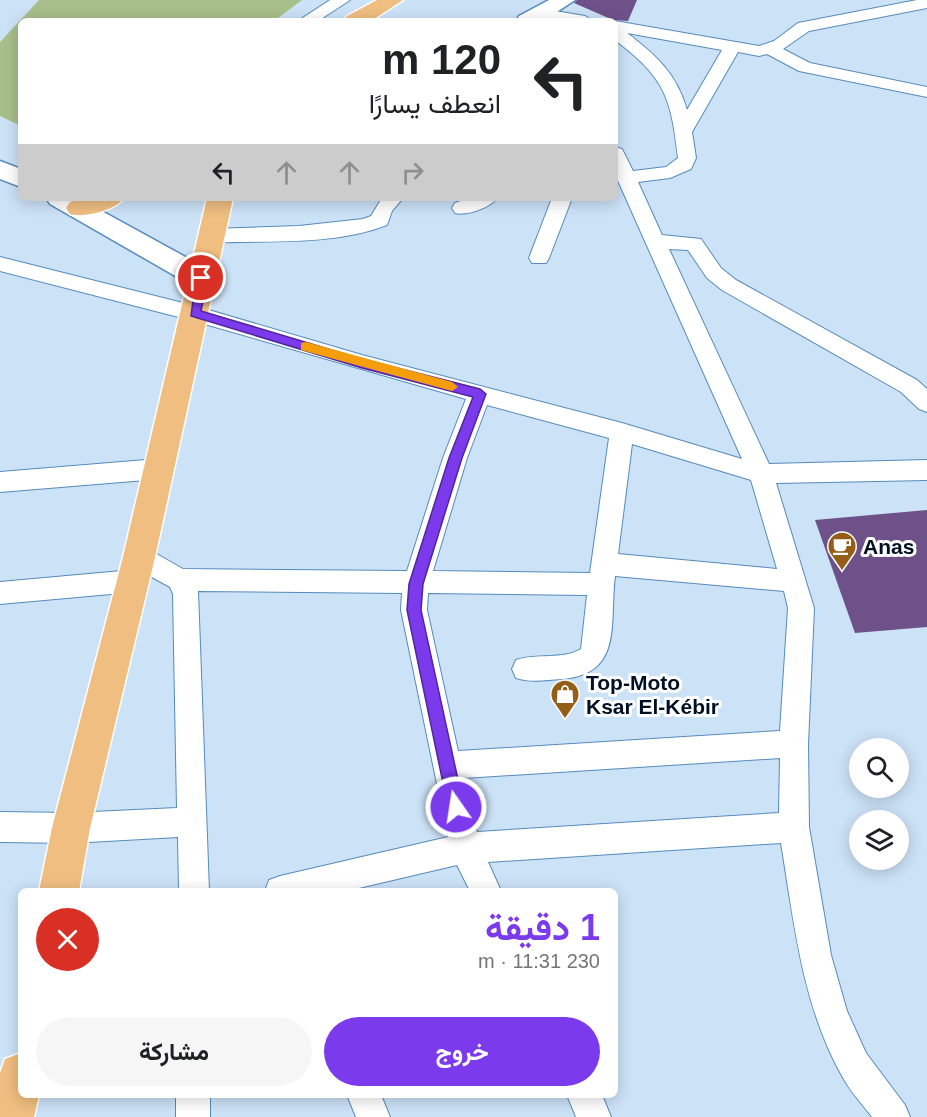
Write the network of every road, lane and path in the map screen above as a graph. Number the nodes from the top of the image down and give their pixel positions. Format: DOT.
graph roads {
  1 [pos="342,0"];
  2 [pos="392,0"];
  3 [pos="564,0"];
  4 [pos="927,3"];
  5 [pos="535,17"];
  6 [pos="311,18"];
  7 [pos="360,18"];
  8 [pos="618,28"];
  9 [pos="618,34"];
  10 [pos="732,48"];
  11 [pos="770,49"];
  12 [pos="927,92"];
  13 [pos="682,134"];
  14 [pos="619,165"];
  15 [pos="0,169"];
  16 [pos="18,178"];
  17 [pos="86,201"];
  18 [pos="219,201"];
  19 [pos="390,201"];
  20 [pos="480,201"];
  21 [pos="561,201"];
  22 [pos="69,203"];
  23 [pos="462,208"];
  24 [pos="211,236"];
  25 [pos="654,241"];
  26 [pos="539,258"];
  27 [pos="0,264"];
  28 [pos="201,278"];
  29 [pos="195,314"];
  30 [pos="480,394"];
  31 [pos="927,402"];
  32 [pos="622,432"];
  33 [pos="158,469"];
  34 [pos="927,470"];
  35 [pos="761,474"];
  36 [pos="0,482"];
  37 [pos="136,569"];
  38 [pos="603,574"];
  39 [pos="180,580"];
  40 [pos="794,581"];
  41 [pos="416,584"];
  42 [pos="0,593"];
  43 [pos="526,669"];
  44 [pos="794,744"];
  45 [pos="447,765"];
  46 [pos="191,822"];
  47 [pos="0,827"];
  48 [pos="794,827"];
  49 [pos="71,828"];
  50 [pos="465,848"];
  51 [pos="60,888"];
  52 [pos="194,888"];
  53 [pos="296,888"];
  54 [pos="485,888"];
  55 [pos="18,1089"];
  56 [pos="193,1098"];
  57 [pos="365,1098"];
  58 [pos="585,1098"];
  59 [pos="12,1117"];
  60 [pos="193,1117"];
  61 [pos="373,1117"];
  62 [pos="594,1117"];
  63 [pos="893,1117"];
  1 -- 6 [label="street"];
  2 -- 7 [label="main road"];
  3 -- 5 [label="street"];
  4 -- 11 [label="street"];
  8 -- 10 [label="street"];
  9 -- 13 [label="street"];
  10 -- 11 [label="street"];
  10 -- 13 [label="street"];
  11 -- 12 [label="street"];
  13 -- 14 [label="street"];
  14 -- 25 [label="street"];
  15 -- 16 [label="street"];
  17 -- 22 [label="main road"];
  18 -- 24 [label="main road"];
  19 -- 24 [label="street"];
  20 -- 23 [label="street"];
  21 -- 26 [label="street"];
  22 -- 28 [label="street"];
  24 -- 28 [label="main road"];
  25 -- 31 [label="street"];
  25 -- 35 [label="street"];
  27 -- 29 [label="street"];
  28 -- 29 [label="main road"];
  29 -- 30 [label="street"];
  29 -- 33 [label="main road"];
  30 -- 32 [label="street"];
  30 -- 41 [label="street"];
  32 -- 35 [label="street"];
  32 -- 38 [label="street"];
  33 -- 36 [label="street"];
  33 -- 37 [label="main road"];
  34 -- 35 [label="street"];
  35 -- 40 [label="street"];
  37 -- 39 [label="street"];
  37 -- 42 [label="street"];
  37 -- 49 [label="main road"];
  38 -- 40 [label="street"];
  38 -- 41 [label="street"];
  38 -- 43 [label="street"];
  39 -- 41 [label="street"];
  39 -- 46 [label="street"];
  40 -- 44 [label="street"];
  41 -- 45 [label="street"];
  44 -- 45 [label="street"];
  44 -- 48 [label="street"];
  45 -- 50 [label="street"];
  46 -- 49 [label="street"];
  46 -- 52 [label="street"];
  47 -- 49 [label="street"];
  48 -- 50 [label="street"];
  48 -- 63 [label="street"];
  49 -- 51 [label="main road"];
  50 -- 53 [label="street"];
  50 -- 54 [label="street"];
  55 -- 59 [label="main road"];
  56 -- 60 [label="street"];
  57 -- 61 [label="street"];
  58 -- 62 [label="street"];
}
